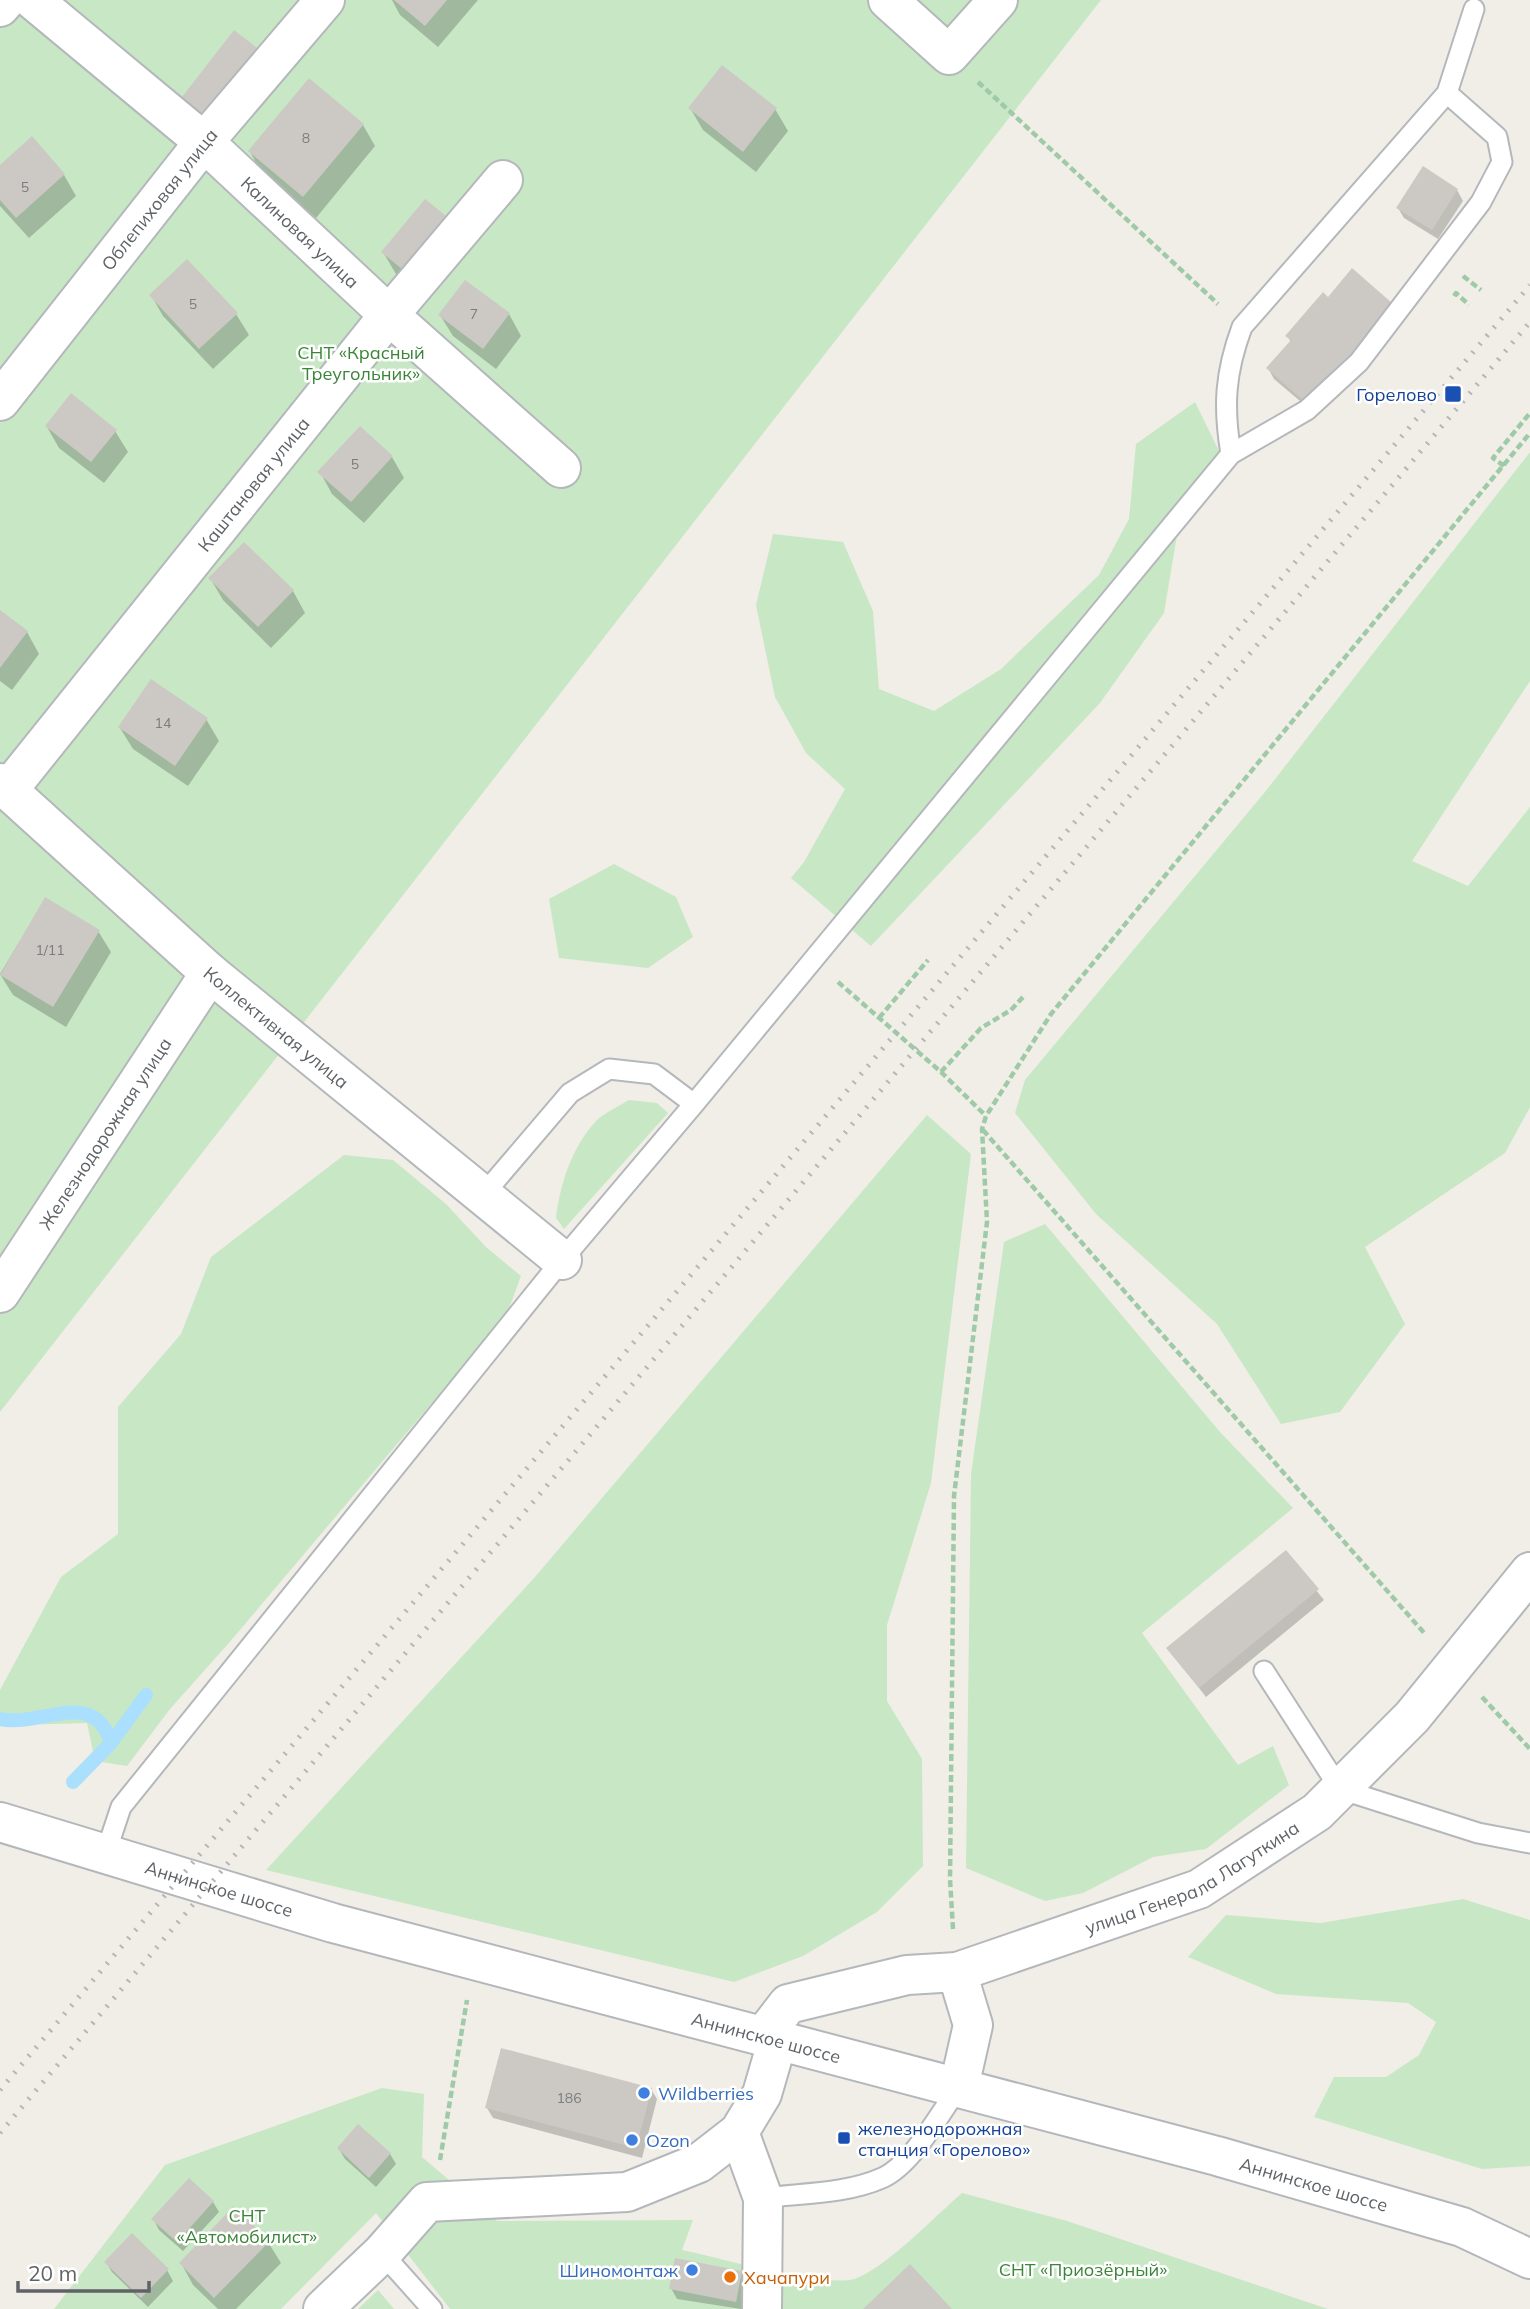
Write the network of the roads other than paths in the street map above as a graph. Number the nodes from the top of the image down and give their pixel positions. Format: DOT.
graph roads {
  1 [pos="6,0"];
  2 [pos="33,0"];
  3 [pos="325,0"];
  4 [pos="888,0"];
  5 [pos="998,0"];
  6 [pos="0,7"];
  7 [pos="1474,9"];
  8 [pos="1447,93"];
  9 [pos="204,142"];
  10 [pos="503,180"];
  11 [pos="389,315"];
  12 [pos="0,401"];
  13 [pos="1231,454"];
  14 [pos="561,468"];
  15 [pos="4,786"];
  16 [pos="210,973"];
  17 [pos="694,1104"];
  18 [pos="483,1195"];
  19 [pos="562,1260"];
  20 [pos="0,1293"];
  21 [pos="1530,1572"];
  22 [pos="1264,1671"];
  23 [pos="1340,1788"];
  24 [pos="0,1822"];
  25 [pos="1530,1843"];
  26 [pos="105,1855"];
  27 [pos="957,1972"];
  28 [pos="771,2037"];
  29 [pos="959,2087"];
  30 [pos="739,2132"];
  31 [pos="763,2198"];
  32 [pos="382,2253"];
  33 [pos="1530,2259"];
  34 [pos="323,2309"];
  35 [pos="432,2309"];
  36 [pos="762,2309"];
  1 -- 6 [label="street"];
  2 -- 9 [label="street, Калиновая улица"];
  3 -- 9 [label="street, Облепиховая улица"];
  4 -- 5 [label="street"];
  7 -- 8 [label="lane"];
  8 -- 13 [label="lane"];
  8 -- 13 [label="lane"];
  9 -- 11 [label="street, Калиновая улица"];
  9 -- 12 [label="street, Облепиховая улица"];
  10 -- 11 [label="street, Каштановая улица"];
  11 -- 14 [label="street, Калиновая улица"];
  11 -- 15 [label="street, Каштановая улица"];
  13 -- 17 [label="lane"];
  15 -- 16 [label="street, Коллективная улица"];
  16 -- 18 [label="street, Коллективная улица"];
  16 -- 20 [label="street, Железнодорожная улица"];
  17 -- 18 [label="lane"];
  17 -- 19 [label="lane"];
  18 -- 19 [label="street, Коллективная улица"];
  19 -- 26 [label="lane"];
  21 -- 23 [label="street, улица Генерала Лагуткина"];
  22 -- 23 [label="lane"];
  23 -- 25 [label="lane"];
  23 -- 27 [label="street, улица Генерала Лагуткина"];
  24 -- 26 [label="street, Аннинское шоссе"];
  26 -- 28 [label="street, Аннинское шоссе"];
  27 -- 28 [label="street, улица Генерала Лагуткина"];
  27 -- 29 [label="street"];
  28 -- 29 [label="street, Аннинское шоссе"];
  28 -- 30 [label="street"];
  29 -- 31 [label="lane"];
  29 -- 33 [label="street, Аннинское шоссе"];
  30 -- 31 [label="street"];
  30 -- 32 [label="street"];
  31 -- 36 [label="street"];
  32 -- 34 [label="street"];
  32 -- 35 [label="lane"];
}
